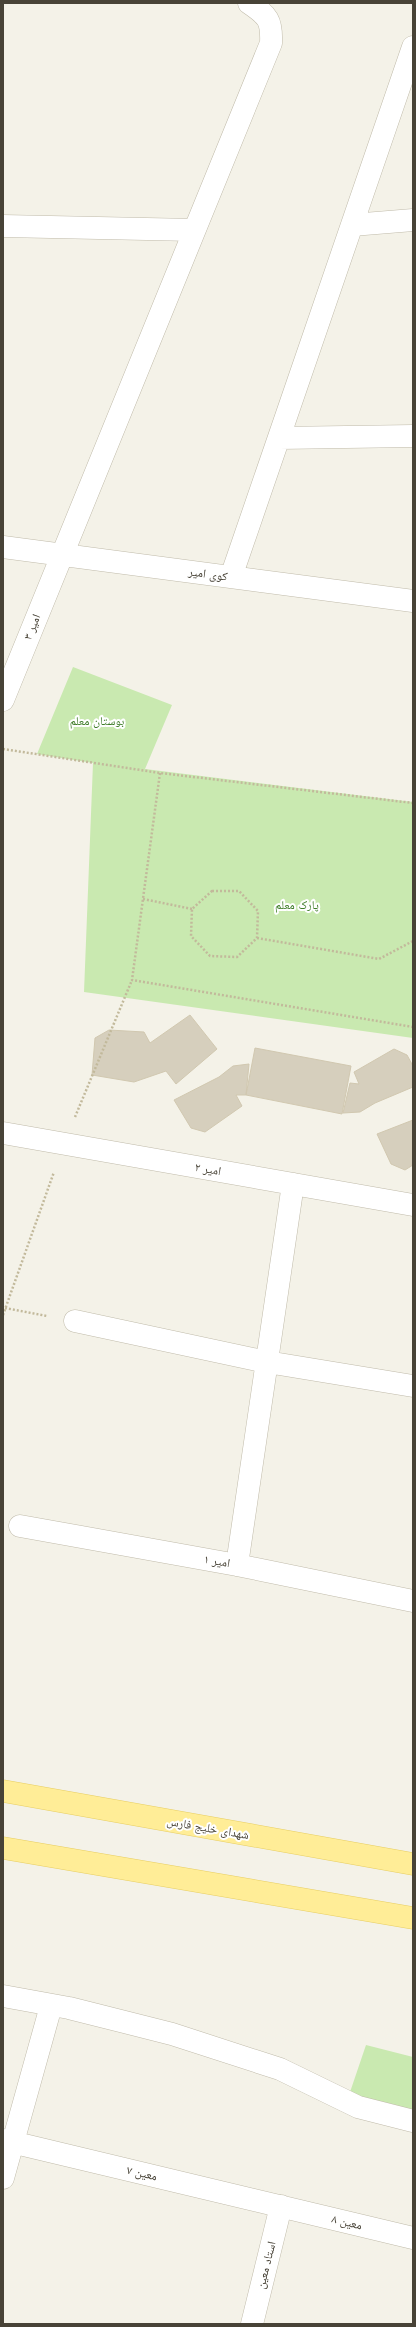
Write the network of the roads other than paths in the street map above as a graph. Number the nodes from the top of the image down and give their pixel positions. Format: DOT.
graph roads {
  1 [pos="249,3"];
  2 [pos="413,47"];
  3 [pos="413,220"];
  4 [pos="352,225"];
  5 [pos="3,226"];
  6 [pos="194,230"];
  7 [pos="413,436"];
  8 [pos="279,438"];
  9 [pos="3,547"];
  10 [pos="62,555"];
  11 [pos="231,577"];
  12 [pos="413,601"];
  13 [pos="3,700"];
  14 [pos="3,1133"];
  15 [pos="293,1184"];
  16 [pos="413,1206"];
  17 [pos="75,1321"];
  18 [pos="267,1362"];
  19 [pos="413,1386"];
  20 [pos="20,1526"];
  21 [pos="237,1565"];
  22 [pos="413,1601"];
  23 [pos="3,1791"];
  24 [pos="3,1848"];
  25 [pos="413,1864"];
  26 [pos="413,1918"];
  27 [pos="3,1996"];
  28 [pos="51,2006"];
  29 [pos="413,2121"];
  30 [pos="8,2141"];
  31 [pos="3,2178"];
  32 [pos="281,2206"];
  33 [pos="413,2238"];
  34 [pos="252,2324"];
  1 -- 6 [label="street, امیر ۳"];
  2 -- 4 [label="street"];
  3 -- 4 [label="street"];
  4 -- 8 [label="street"];
  5 -- 6 [label="street"];
  6 -- 10 [label="street, امیر ۳"];
  7 -- 8 [label="street"];
  8 -- 11 [label="street"];
  9 -- 10 [label="street, کوی امیر"];
  10 -- 11 [label="street, کوی امیر"];
  10 -- 13 [label="street, امیر ۳"];
  11 -- 12 [label="street, کوی امیر"];
  14 -- 15 [label="street, امیر ۲"];
  15 -- 16 [label="street, امیر ۲"];
  15 -- 18 [label="street"];
  17 -- 18 [label="street"];
  18 -- 19 [label="street"];
  18 -- 21 [label="street"];
  20 -- 21 [label="street, امیر ۱"];
  21 -- 22 [label="street, امیر ۱"];
  23 -- 25 [label="main road, شهدای خلیج فارس"];
  24 -- 26 [label="main road"];
  27 -- 28 [label="street"];
  28 -- 29 [label="street"];
  28 -- 30 [label="street"];
  30 -- 31 [label="street"];
  30 -- 32 [label="street, معین ۷"];
  32 -- 33 [label="street, معین ۸"];
  32 -- 34 [label="street, استاد معین"];
}
